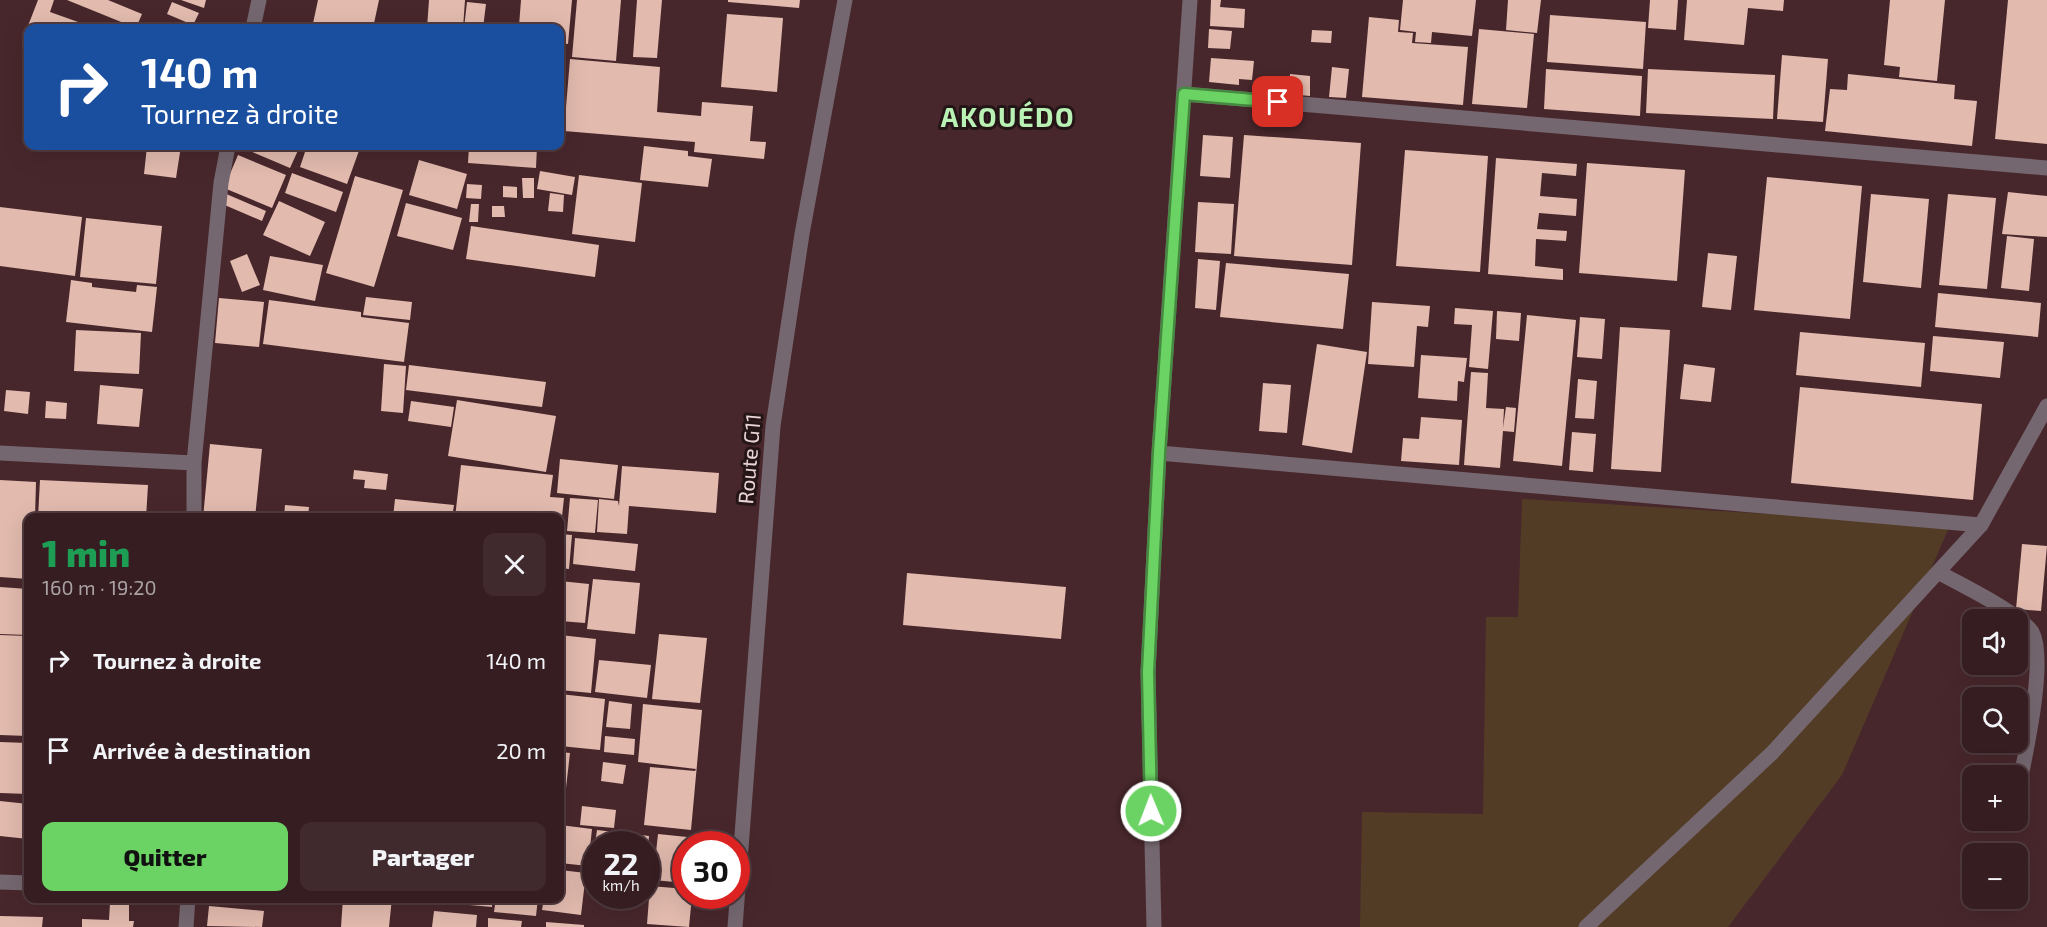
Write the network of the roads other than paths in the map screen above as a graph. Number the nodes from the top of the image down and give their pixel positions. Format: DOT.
graph roads {
  1 [pos="259,0"];
  2 [pos="845,0"];
  3 [pos="1190,0"];
  4 [pos="254,24"];
  5 [pos="1184,94"];
  6 [pos="227,150"];
  7 [pos="2047,168"];
  8 [pos="2047,405"];
  9 [pos="0,453"];
  10 [pos="1159,453"];
  11 [pos="194,464"];
  12 [pos="194,513"];
  13 [pos="1981,525"];
  14 [pos="1938,572"];
  15 [pos="2023,765"];
  16 [pos="0,882"];
  17 [pos="24,883"];
  18 [pos="188,903"];
  19 [pos="186,927"];
  20 [pos="735,927"];
  21 [pos="1154,927"];
  22 [pos="1586,927"];
  1 -- 4 [label="street"];
  2 -- 20 [label="street, Route G11"];
  3 -- 5 [label="street"];
  5 -- 7 [label="street"];
  5 -- 10 [label="street"];
  6 -- 11 [label="street"];
  8 -- 13 [label="street"];
  9 -- 11 [label="street"];
  10 -- 13 [label="street"];
  10 -- 21 [label="street"];
  11 -- 12 [label="street"];
  13 -- 14 [label="street"];
  14 -- 15 [label="street"];
  14 -- 22 [label="street"];
  16 -- 17 [label="street"];
  18 -- 19 [label="street"];
}
